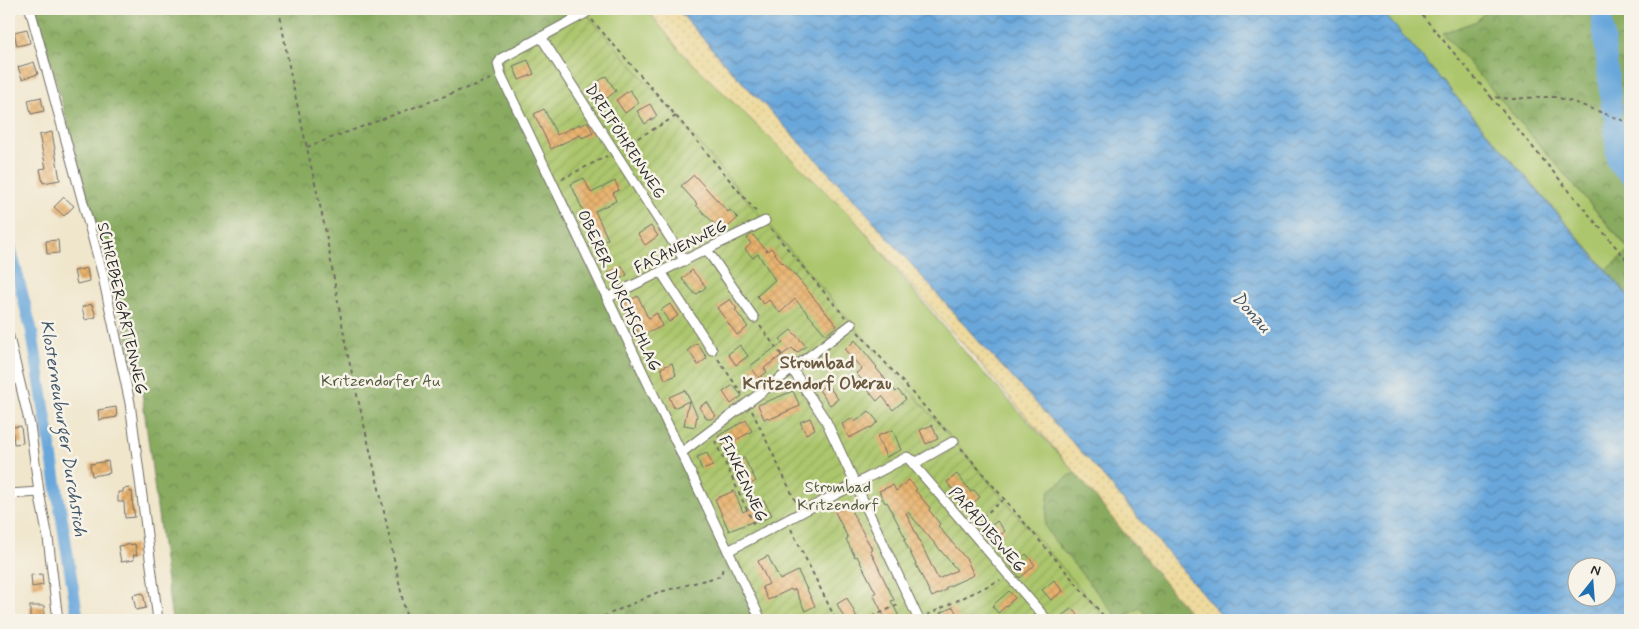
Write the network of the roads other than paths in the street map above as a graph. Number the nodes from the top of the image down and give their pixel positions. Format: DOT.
graph roads {
  1 [pos="30,9"];
  2 [pos="586,13"];
  3 [pos="541,37"];
  4 [pos="764,221"];
  5 [pos="707,250"];
  6 [pos="685,261"];
  7 [pos="661,272"];
  8 [pos="607,298"];
  9 [pos="754,318"];
  10 [pos="852,324"];
  11 [pos="9,337"];
  12 [pos="712,350"];
  13 [pos="792,369"];
  14 [pos="954,441"];
  15 [pos="681,453"];
  16 [pos="907,457"];
  17 [pos="856,484"];
  18 [pos="40,492"];
  19 [pos="9,494"];
  20 [pos="728,551"];
  21 [pos="58,620"];
  22 [pos="158,620"];
  23 [pos="762,620"];
  24 [pos="919,620"];
  25 [pos="1047,620"];
  1 -- 22 [label="street, SCHREBERGARTENWEG"];
  2 -- 3 [label="street"];
  3 -- 6 [label="street, DREIFÖHRENWEG"];
  3 -- 8 [label="street, OBERER DURCHSCHLAG"];
  4 -- 5 [label="street, FASANENWEG"];
  5 -- 6 [label="street, FASANENWEG"];
  5 -- 9 [label="street"];
  6 -- 7 [label="street, FASANENWEG"];
  7 -- 8 [label="street, FASANENWEG"];
  7 -- 12 [label="street"];
  8 -- 15 [label="street, OBERER DURCHSCHLAG"];
  10 -- 13 [label="street"];
  11 -- 18 [label="street"];
  13 -- 15 [label="street"];
  13 -- 17 [label="street"];
  14 -- 16 [label="street"];
  15 -- 20 [label="street, OBERER DURCHSCHLAG"];
  16 -- 17 [label="street"];
  16 -- 25 [label="street, PARADIESWEG"];
  17 -- 20 [label="street"];
  17 -- 24 [label="street"];
  18 -- 19 [label="street"];
  18 -- 21 [label="street"];
  20 -- 23 [label="street, OBERER DURCHSCHLAG"];
}
